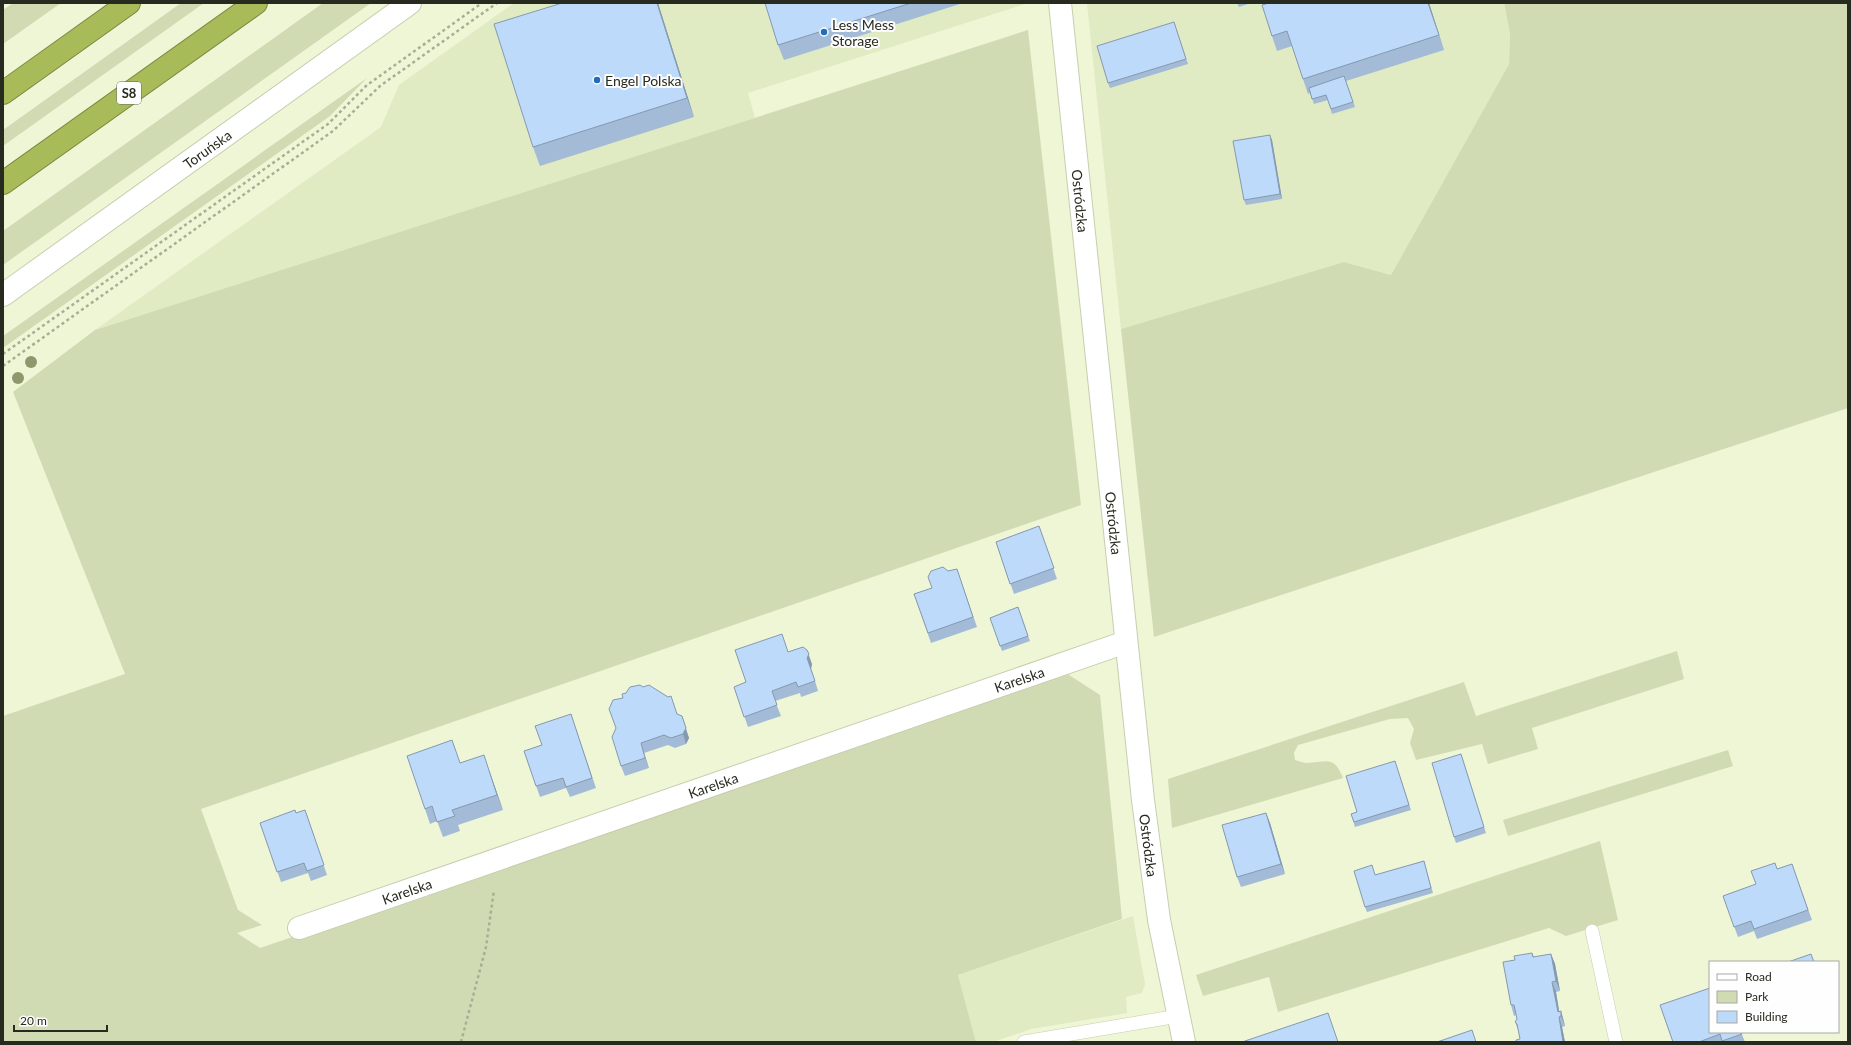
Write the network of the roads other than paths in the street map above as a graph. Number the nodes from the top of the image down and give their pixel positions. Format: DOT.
graph roads {
  1 [pos="129,3"];
  2 [pos="256,3"];
  3 [pos="410,3"];
  4 [pos="1060,3"];
  5 [pos="3,93"];
  6 [pos="3,183"];
  7 [pos="3,295"];
  8 [pos="1126,642"];
  9 [pos="299,928"];
  10 [pos="1592,932"];
  11 [pos="1178,1016"];
  12 [pos="1024,1042"];
  13 [pos="1184,1042"];
  14 [pos="1616,1042"];
  1 -- 5 [label="highway"];
  2 -- 6 [label="highway, S8"];
  3 -- 7 [label="street, Toruńska"];
  4 -- 8 [label="street, Ostródzka"];
  8 -- 9 [label="street, Karelska"];
  8 -- 11 [label="street, Ostródzka"];
  10 -- 14 [label="lane"];
  11 -- 12 [label="lane"];
  11 -- 13 [label="street, Ostródzka"];
}
